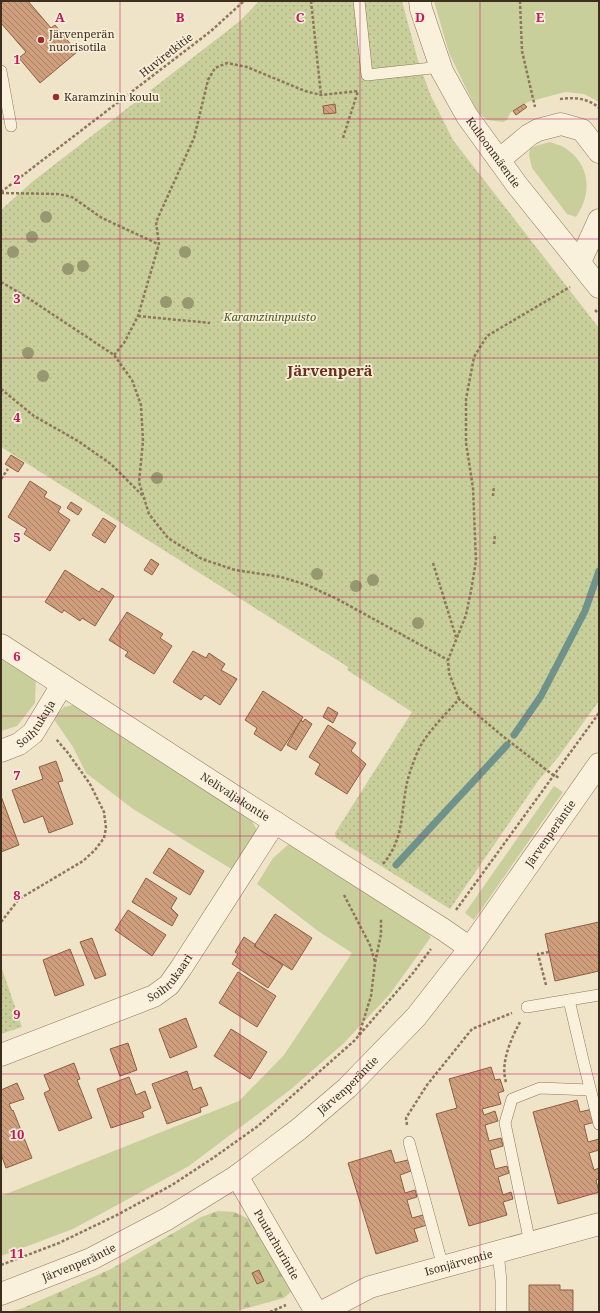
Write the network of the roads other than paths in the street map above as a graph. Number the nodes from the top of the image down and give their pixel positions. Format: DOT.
graph roads {
  1 [pos="359,1"];
  2 [pos="420,1"];
  3 [pos="440,68"];
  4 [pos="1,71"];
  5 [pos="11,126"];
  6 [pos="599,152"];
  7 [pos="499,160"];
  8 [pos="599,220"];
  9 [pos="580,262"];
  10 [pos="599,287"];
  11 [pos="1,645"];
  12 [pos="62,685"];
  13 [pos="1,751"];
  14 [pos="599,764"];
  15 [pos="275,822"];
  16 [pos="470,948"];
  17 [pos="599,995"];
  18 [pos="569,1000"];
  19 [pos="527,1007"];
  20 [pos="1,1055"];
  21 [pos="590,1090"];
  22 [pos="599,1124"];
  23 [pos="409,1142"];
  24 [pos="238,1176"];
  25 [pos="599,1224"];
  26 [pos="530,1243"];
  27 [pos="498,1252"];
  28 [pos="443,1267"];
  29 [pos="1,1294"];
  30 [pos="316,1312"];
  31 [pos="322,1312"];
  32 [pos="501,1312"];
  1 -- 3 [label="lane"];
  2 -- 3 [label="street, Kulloonmäentie"];
  3 -- 7 [label="street, Kulloonmäentie"];
  4 -- 5 [label="lane"];
  6 -- 7 [label="street"];
  7 -- 9 [label="street, Kulloonmäentie"];
  8 -- 9 [label="street"];
  9 -- 10 [label="street, Kulloonmäentie"];
  11 -- 12 [label="street, Nelivaljakontie"];
  12 -- 13 [label="street, Soihtukuja"];
  12 -- 15 [label="street, Nelivaljakontie"];
  14 -- 16 [label="street, Järvenperäntie"];
  15 -- 16 [label="street, Nelivaljakontie"];
  15 -- 20 [label="street, Soihtukaari"];
  16 -- 24 [label="street, Järvenperäntie"];
  17 -- 18 [label="lane"];
  18 -- 19 [label="lane"];
  18 -- 21 [label="lane"];
  21 -- 22 [label="lane"];
  21 -- 26 [label="lane"];
  23 -- 28 [label="lane"];
  24 -- 29 [label="street, Järvenperäntie"];
  24 -- 30 [label="street, Puutarhurintie"];
  25 -- 26 [label="street, Isonjärventie"];
  26 -- 27 [label="street, Isonjärventie"];
  27 -- 28 [label="street, Isonjärventie"];
  27 -- 32 [label="lane"];
  28 -- 31 [label="street, Isonjärventie"];
}
